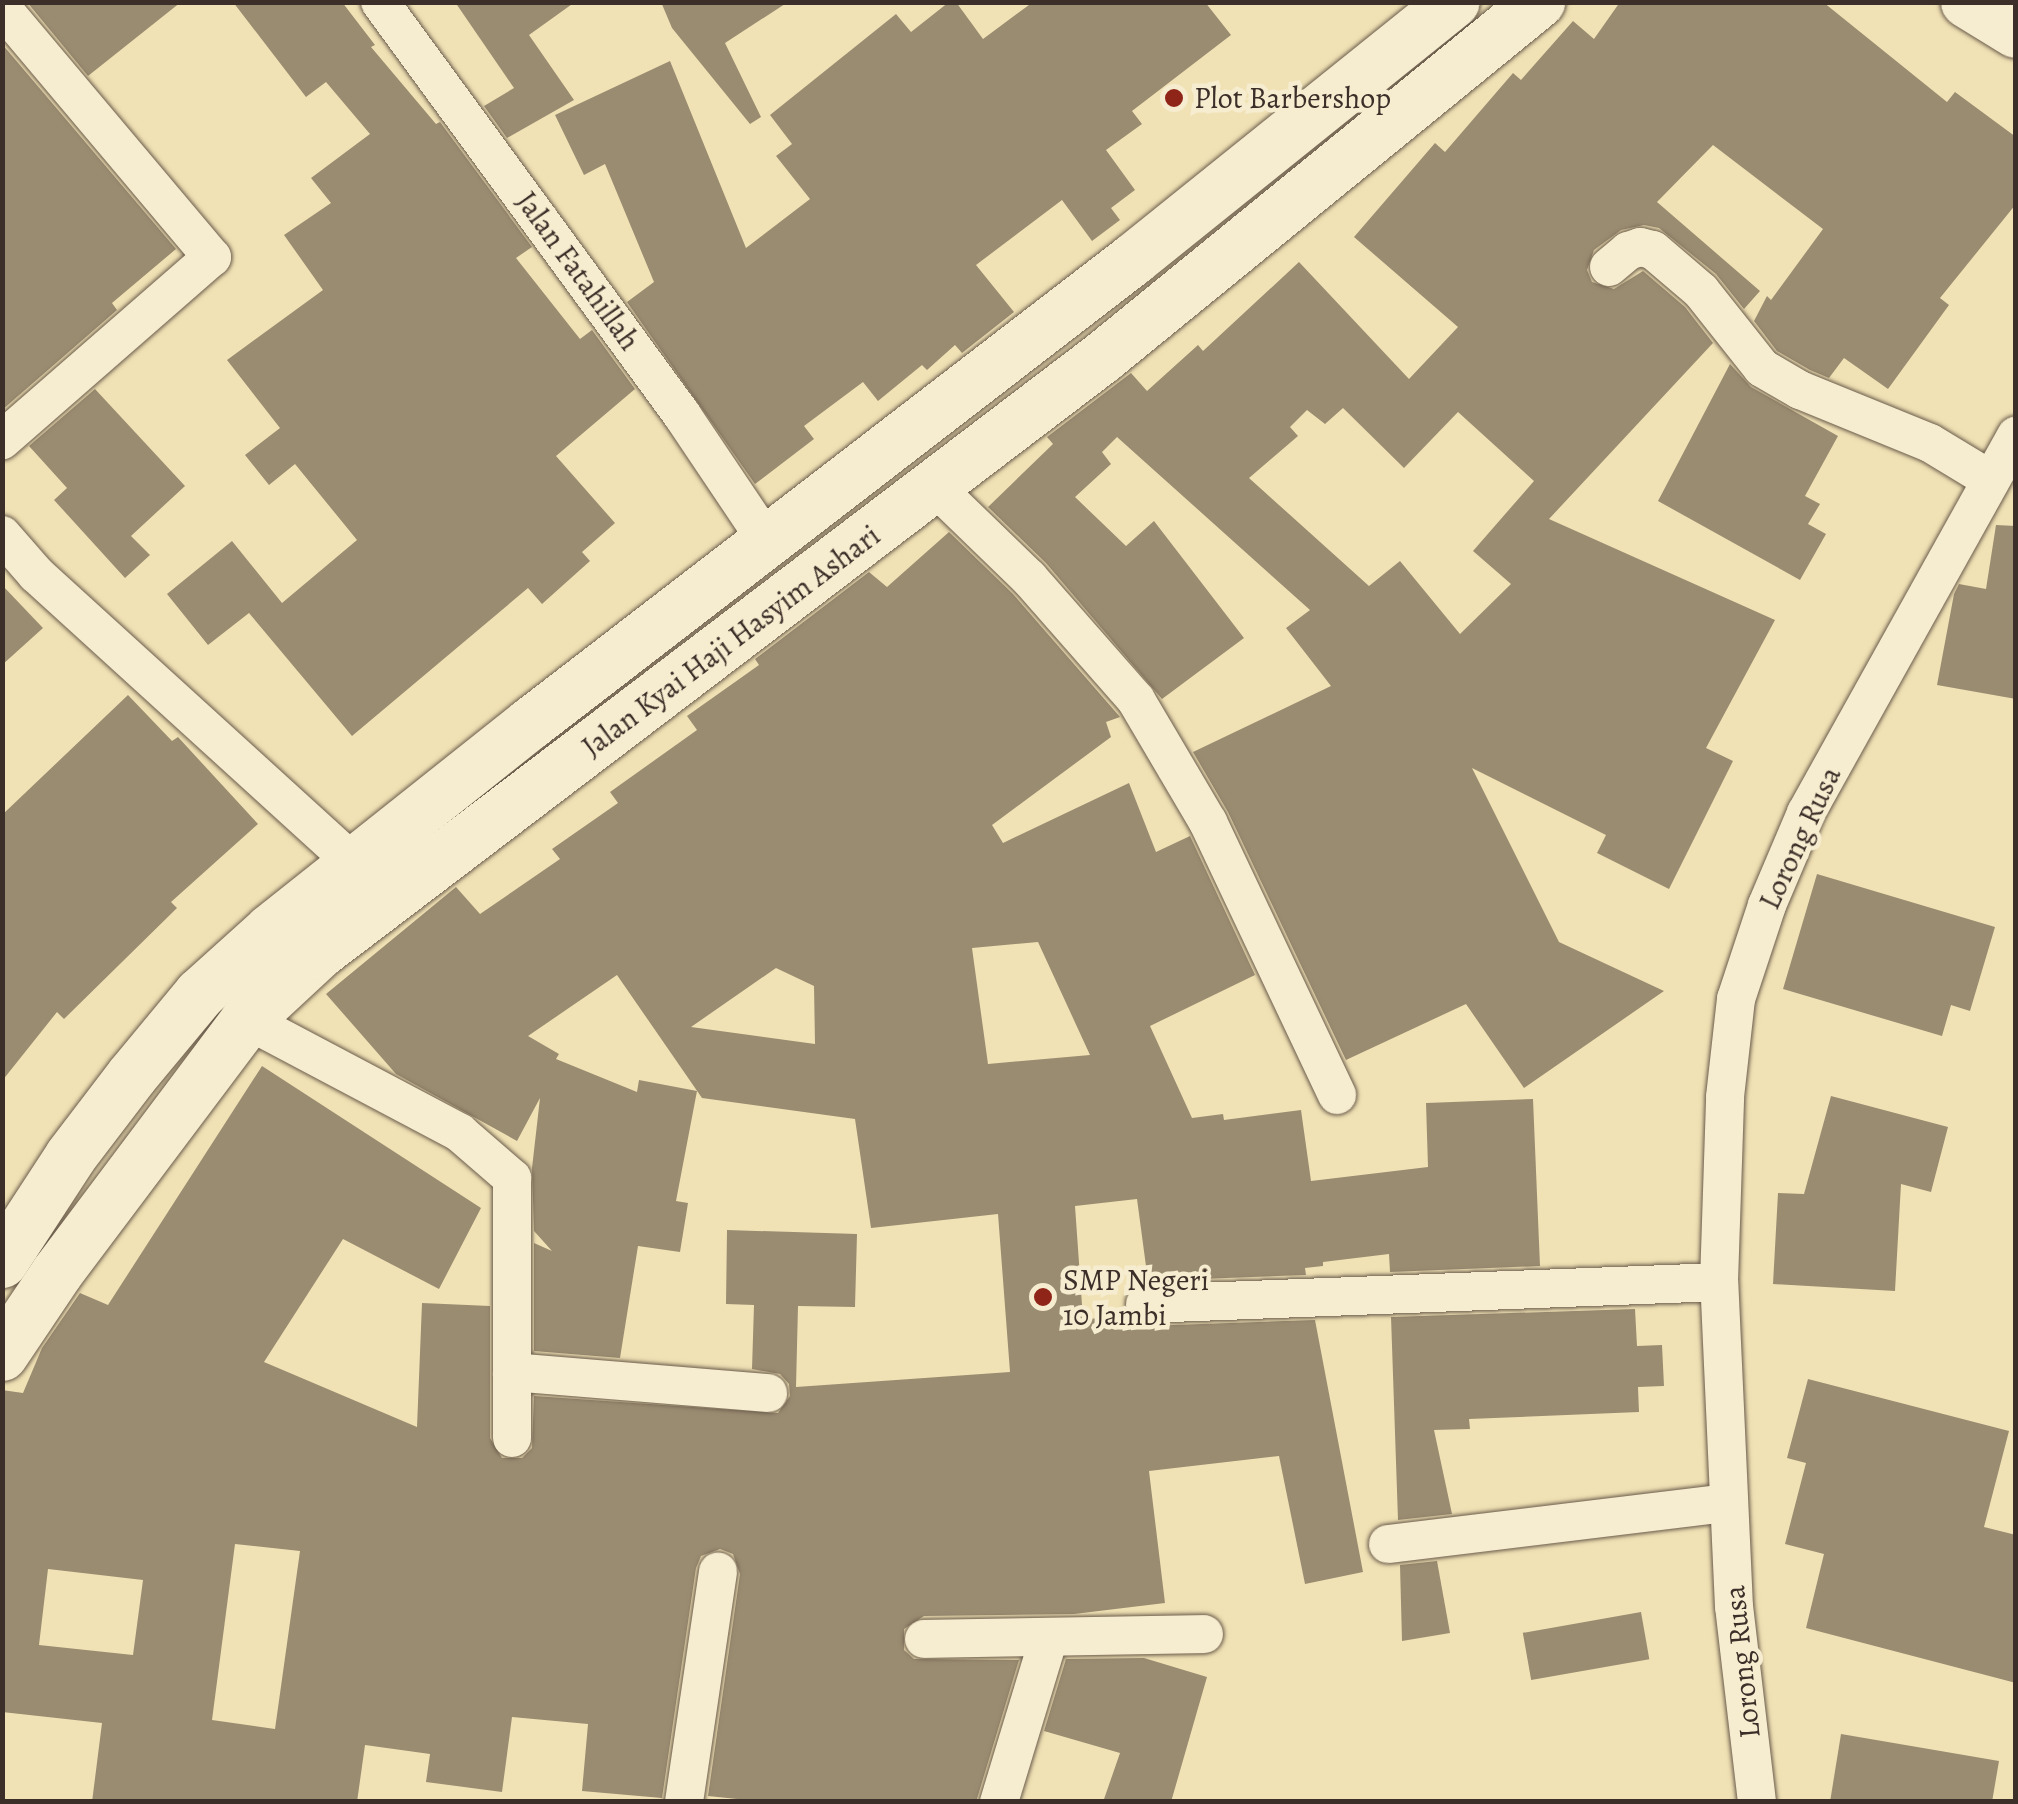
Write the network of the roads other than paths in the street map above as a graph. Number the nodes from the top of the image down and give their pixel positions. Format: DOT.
graph roads {
  1 [pos="380,2"];
  2 [pos="1454,2"];
  3 [pos="1539,2"];
  4 [pos="1967,2"];
  5 [pos="2,8"];
  6 [pos="2016,32"];
  7 [pos="1609,268"];
  8 [pos="2016,436"];
  9 [pos="2,440"];
  10 [pos="1991,480"];
  11 [pos="934,487"];
  12 [pos="2,535"];
  13 [pos="768,544"];
  14 [pos="354,863"];
  15 [pos="247,1020"];
  16 [pos="1336,1096"];
  17 [pos="71,1156"];
  18 [pos="124,1184"];
  19 [pos="2,1262"];
  20 [pos="1720,1282"];
  21 [pos="1145,1304"];
  22 [pos="2,1355"];
  23 [pos="512,1372"];
  24 [pos="768,1393"];
  25 [pos="512,1438"];
  26 [pos="1729,1503"];
  27 [pos="1388,1544"];
  28 [pos="718,1571"];
  29 [pos="1204,1634"];
  30 [pos="1049,1637"];
  31 [pos="924,1638"];
  32 [pos="684,1802"];
  33 [pos="999,1802"];
  34 [pos="1757,1802"];
  1 -- 13 [label="street, Jalan Fatahillah"];
  2 -- 13 [label="street, Jalan Kyai Haji Hasyim Ashari"];
  3 -- 11 [label="street, Jalan Kyai Haji Hasyim Ashari"];
  4 -- 6 [label="street"];
  5 -- 9 [label="street"];
  7 -- 10 [label="street"];
  8 -- 10 [label="street, Lorong Rusa"];
  10 -- 20 [label="street, Lorong Rusa"];
  11 -- 15 [label="street, Jalan Kyai Haji Hasyim Ashari"];
  11 -- 16 [label="street"];
  12 -- 14 [label="street"];
  13 -- 14 [label="street, Jalan Kyai Haji Hasyim Ashari"];
  14 -- 17 [label="street, Jalan Kyai Haji Hasyim Ashari"];
  15 -- 18 [label="street, Jalan Kyai Haji Hasyim Ashari"];
  15 -- 23 [label="street"];
  17 -- 18 [label="street"];
  17 -- 19 [label="street, Jalan Kyai Haji Hasyim Ashari"];
  18 -- 22 [label="street, Jalan Kyai Haji Hasyim Ashari"];
  20 -- 21 [label="street"];
  20 -- 26 [label="street, Lorong Rusa"];
  23 -- 24 [label="street"];
  23 -- 25 [label="street"];
  26 -- 27 [label="street"];
  26 -- 34 [label="street, Lorong Rusa"];
  28 -- 32 [label="street"];
  29 -- 30 [label="street"];
  30 -- 31 [label="street"];
  30 -- 33 [label="street"];
}
